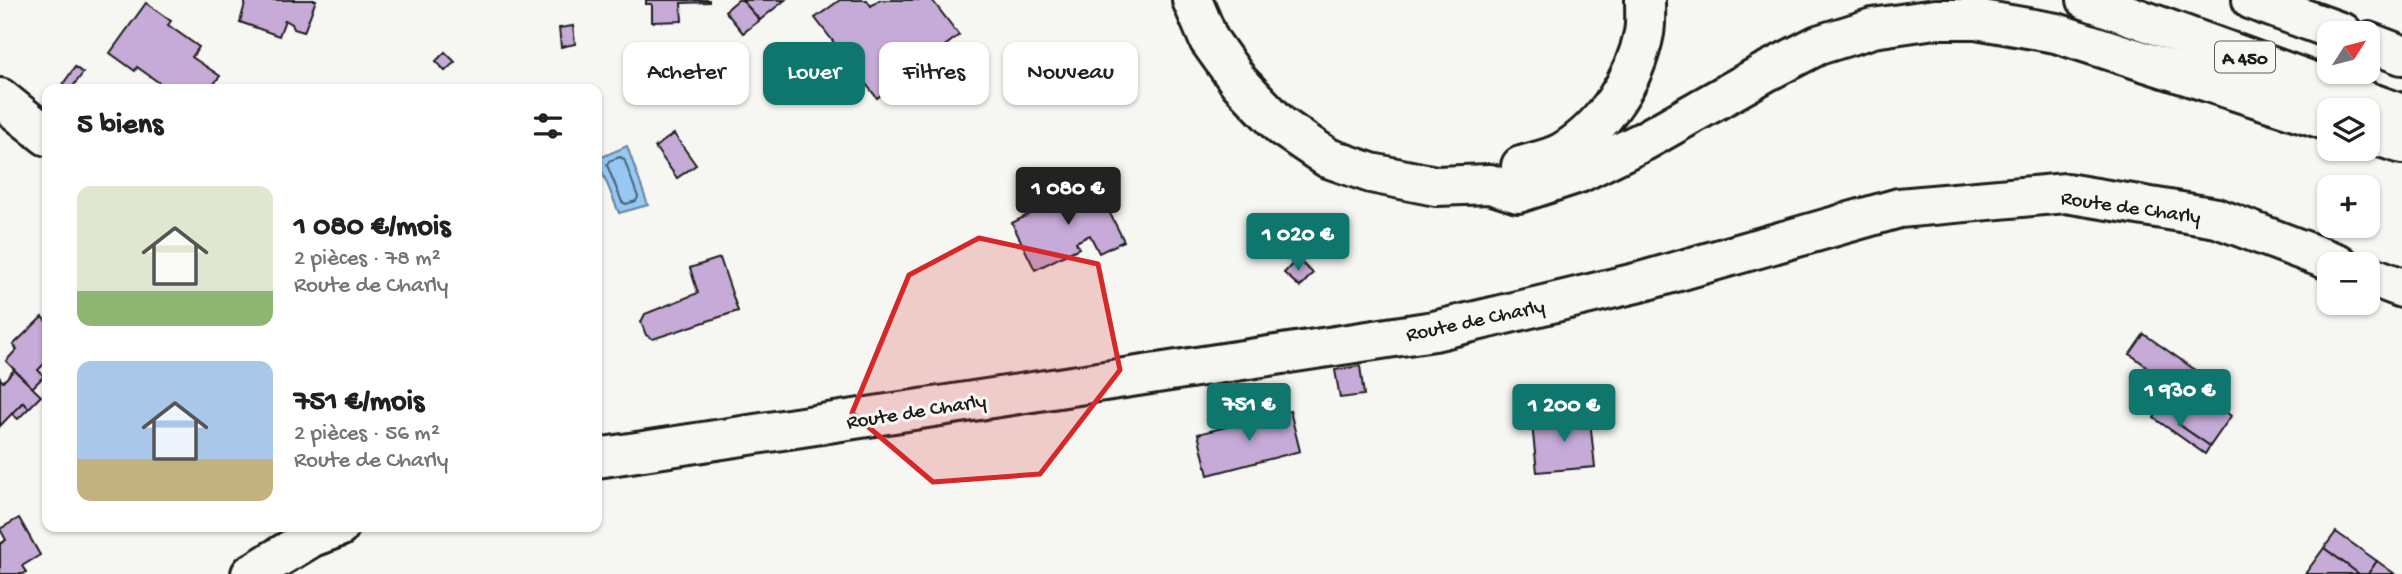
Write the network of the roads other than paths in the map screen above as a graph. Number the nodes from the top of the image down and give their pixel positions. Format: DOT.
graph roads {
  1 [pos="1192,0"];
  2 [pos="1645,0"];
  3 [pos="2087,0"];
  4 [pos="2252,0"];
  5 [pos="2317,24"];
  6 [pos="2380,47"];
  7 [pos="2402,55"];
  8 [pos="0,98"];
  9 [pos="2402,114"];
  10 [pos="2317,117"];
  11 [pos="42,132"];
  12 [pos="2380,137"];
  13 [pos="2402,144"];
  14 [pos="1490,184"];
  15 [pos="2317,256"];
  16 [pos="2380,280"];
  17 [pos="2402,288"];
  18 [pos="602,457"];
  19 [pos="326,532"];
  20 [pos="251,574"];
  1 -- 14 [label="main road"];
  2 -- 14 [label="main road"];
  3 -- 9 [label="main road, A 450"];
  4 -- 5 [label="main road, A 450"];
  6 -- 7 [label="main road"];
  8 -- 11 [label="main road"];
  10 -- 14 [label="main road"];
  12 -- 13 [label="main road"];
  15 -- 18 [label="main road, Route de Charly"];
  16 -- 17 [label="main road"];
  19 -- 20 [label="main road"];
}
